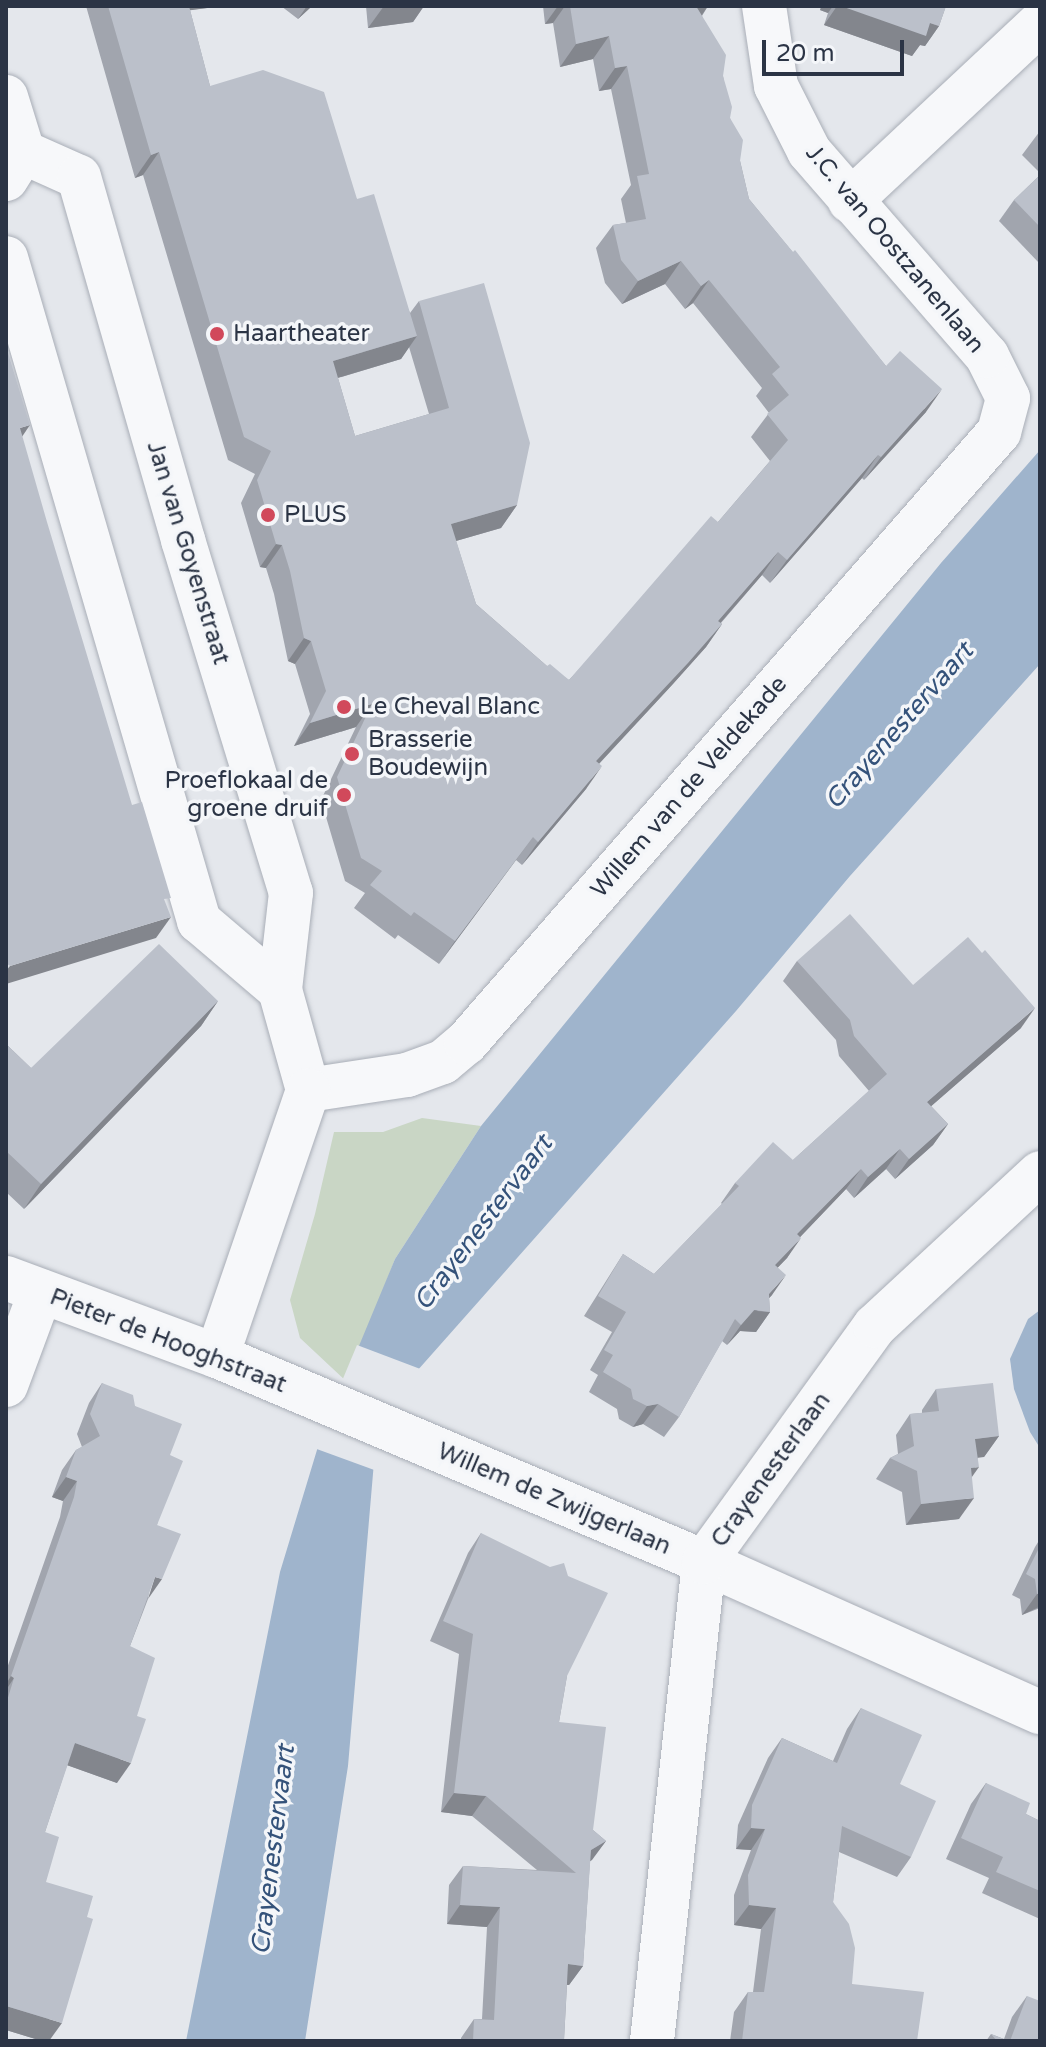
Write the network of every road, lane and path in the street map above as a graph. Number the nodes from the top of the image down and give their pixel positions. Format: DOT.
graph roads {
  1 [pos="764,6"];
  2 [pos="1040,23"];
  3 [pos="12,137"];
  4 [pos="850,201"];
  5 [pos="6,258"];
  6 [pos="1008,398"];
  7 [pos="280,990"];
  8 [pos="308,1090"];
  9 [pos="1040,1173"];
  10 [pos="24,1284"];
  11 [pos="217,1356"];
  12 [pos="6,1385"];
  13 [pos="329,1406"];
  14 [pos="704,1562"];
  15 [pos="1040,1712"];
  16 [pos="652,2041"];
  1 -- 4 [label="street, J.C. van Oostzanenlaan"];
  2 -- 4 [label="street"];
  3 -- 7 [label="street, Jan van Goyenstraat"];
  4 -- 6 [label="street, J.C. van Oostzanenlaan"];
  5 -- 7 [label="street"];
  6 -- 8 [label="street, Willem van de Veldekade"];
  7 -- 8 [label="street, Jan van Goyenstraat"];
  8 -- 11 [label="street"];
  9 -- 14 [label="street, Crayenesterlaan"];
  10 -- 11 [label="street, Pieter de Hooghstraat"];
  10 -- 12 [label="street"];
  11 -- 13 [label="street, Pieter de Hooghstraat"];
  13 -- 14 [label="street, Willem de Zwijgerlaan"];
  14 -- 15 [label="street, Willem de Zwijgerlaan"];
  14 -- 16 [label="street, Crayenesterlaan"];
}
